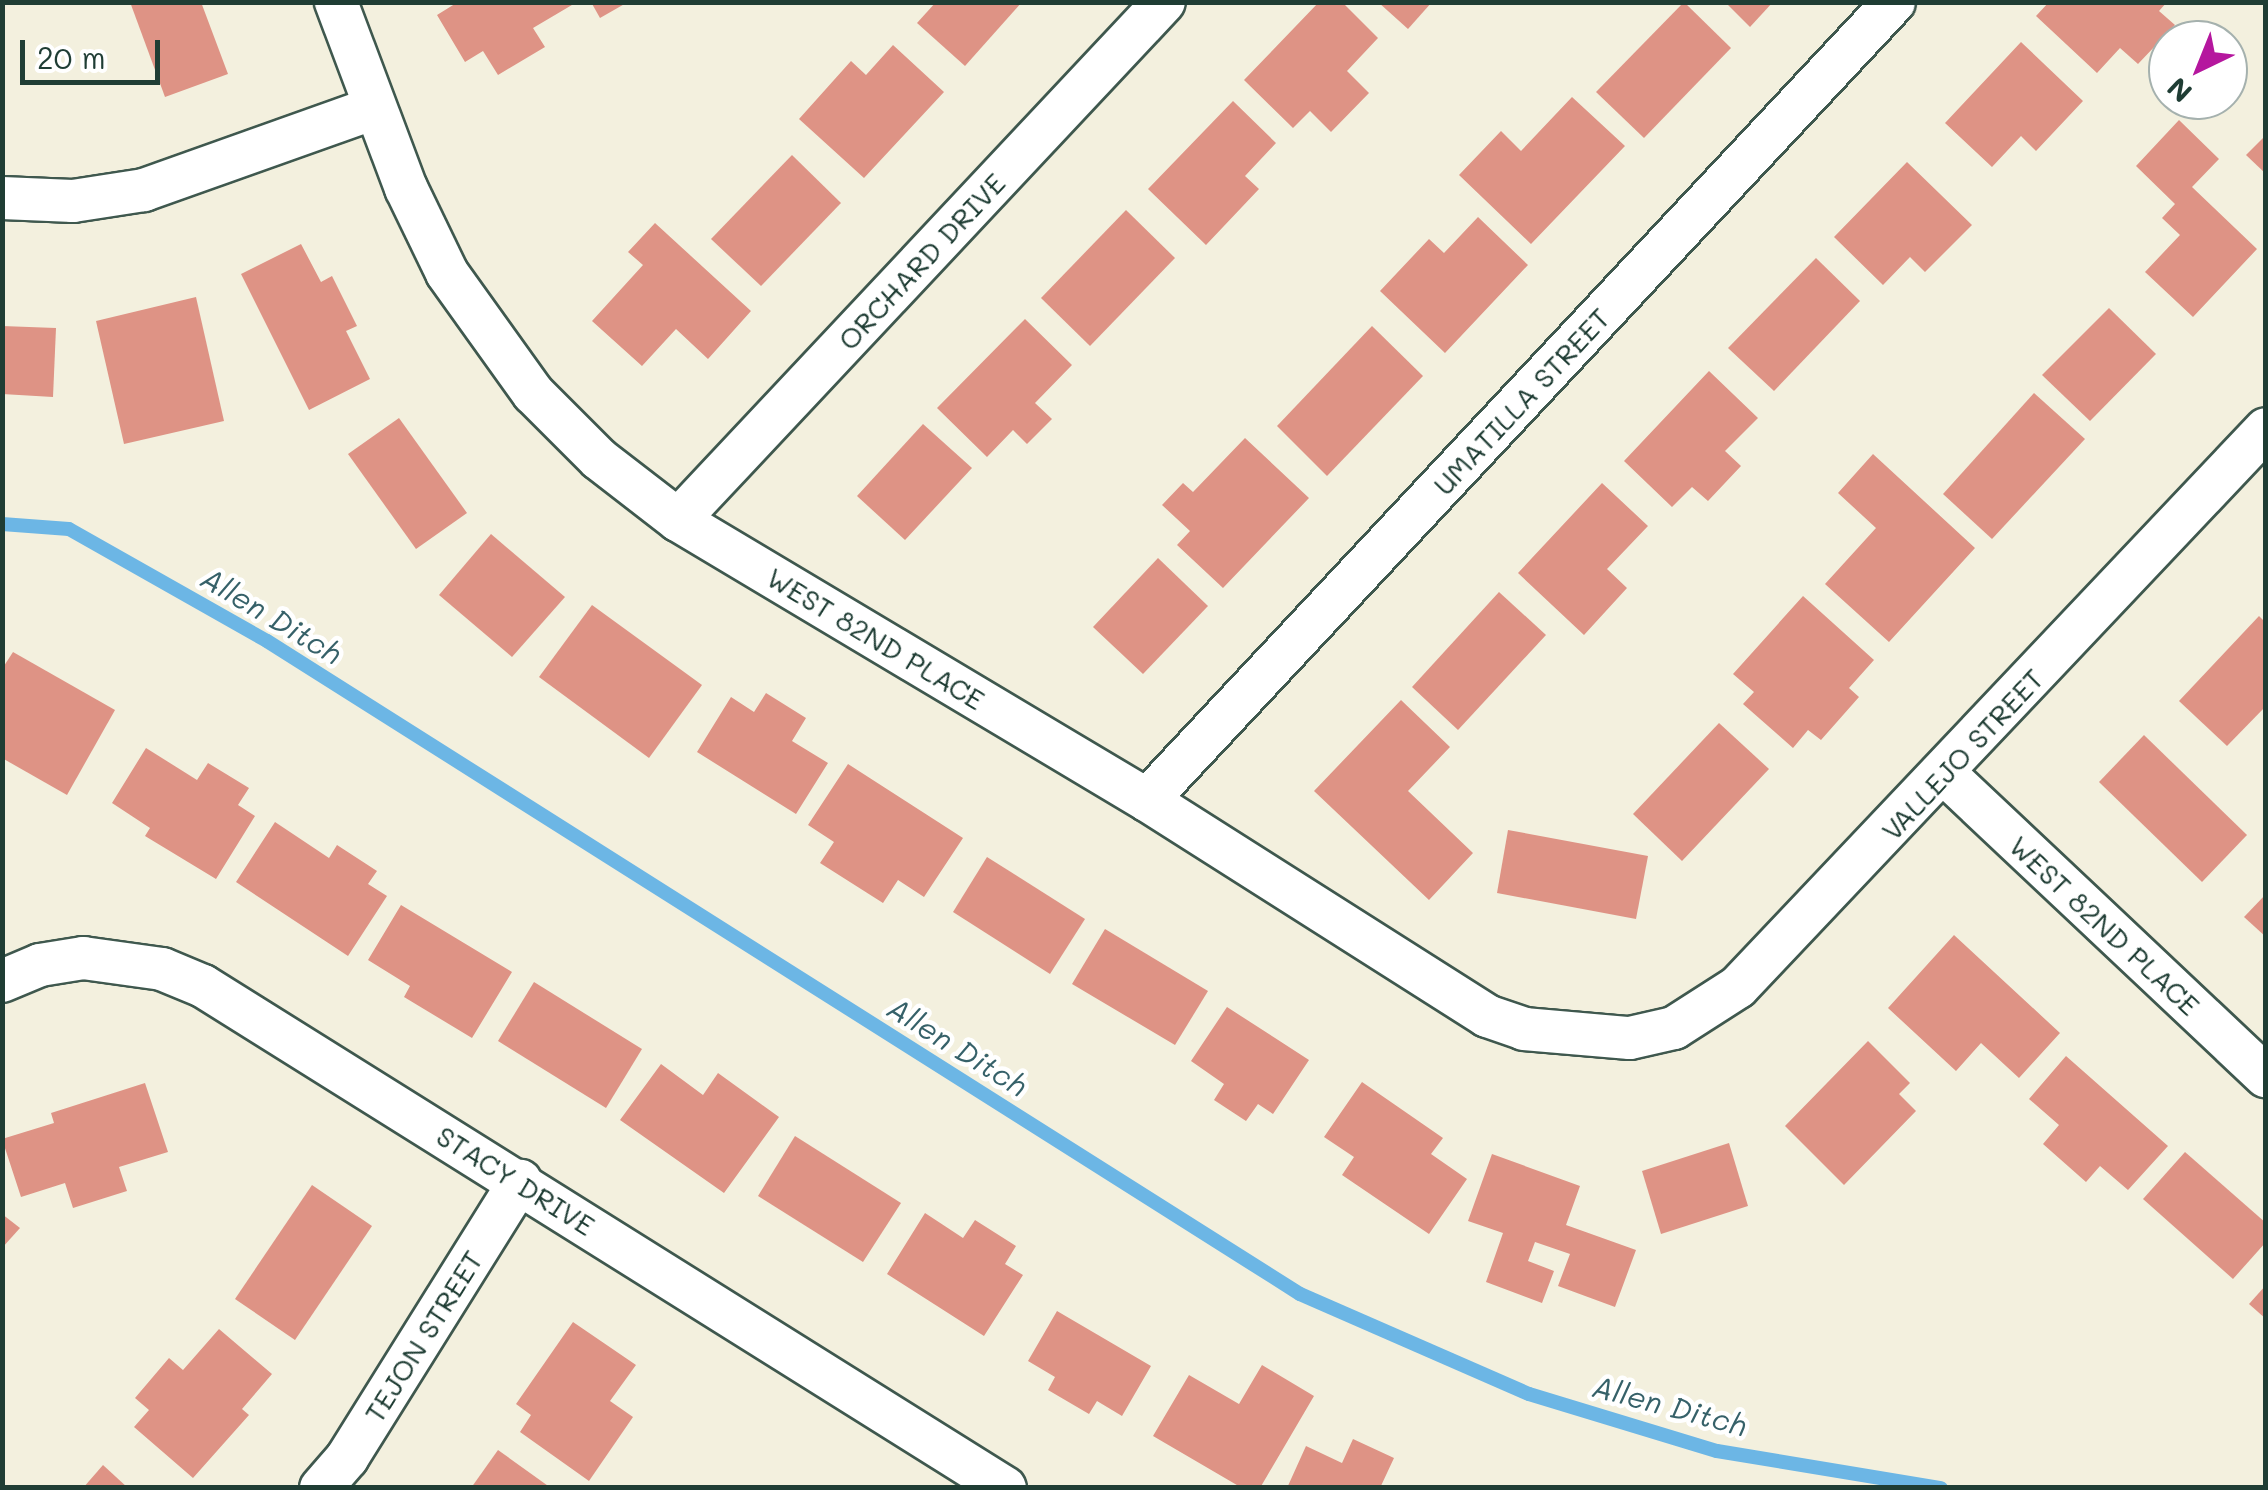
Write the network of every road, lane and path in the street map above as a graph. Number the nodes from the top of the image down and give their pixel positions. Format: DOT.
graph roads {
  1 [pos="336,2"];
  2 [pos="1164,2"];
  3 [pos="1894,2"];
  4 [pos="374,108"];
  5 [pos="2,198"];
  6 [pos="2266,429"];
  7 [pos="678,520"];
  8 [pos="1945,774"];
  9 [pos="1147,800"];
  10 [pos="2,981"];
  11 [pos="1630,1038"];
  12 [pos="2266,1076"];
  13 [pos="520,1182"];
  14 [pos="321,1488"];
  15 [pos="1005,1488"];
  1 -- 4 [label="street, WEST 82ND PLACE"];
  2 -- 7 [label="street, ORCHARD DRIVE"];
  3 -- 9 [label="street, UMATILLA STREET"];
  4 -- 5 [label="street"];
  4 -- 7 [label="street, WEST 82ND PLACE"];
  6 -- 8 [label="street, VALLEJO STREET"];
  7 -- 9 [label="street, WEST 82ND PLACE"];
  8 -- 11 [label="street, VALLEJO STREET"];
  8 -- 12 [label="street, WEST 82ND PLACE"];
  9 -- 11 [label="street, WEST 82ND PLACE"];
  10 -- 13 [label="street, STACY DRIVE"];
  13 -- 14 [label="street, TEJON STREET"];
  13 -- 15 [label="street, STACY DRIVE"];
}
